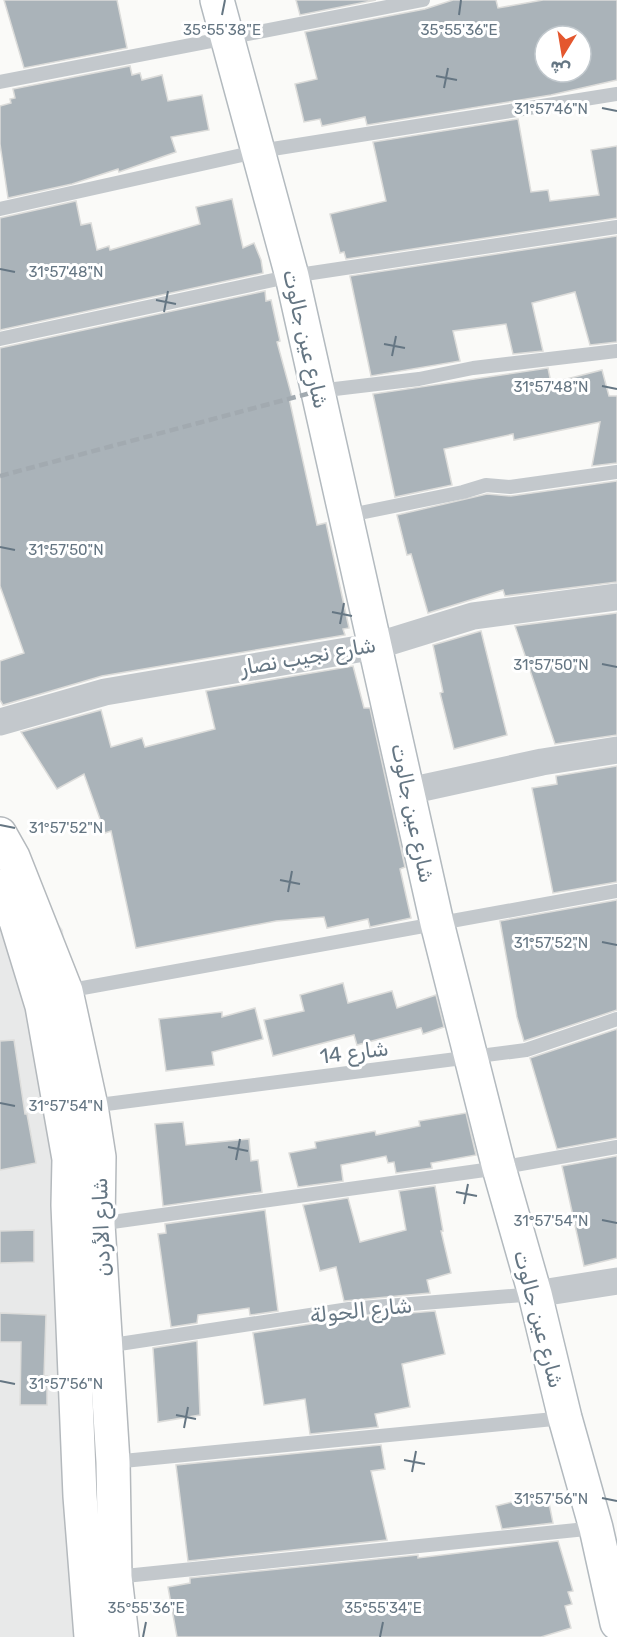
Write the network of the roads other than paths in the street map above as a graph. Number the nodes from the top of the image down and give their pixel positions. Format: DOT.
graph roads {
  1 [pos="217,0"];
  2 [pos="423,0"];
  3 [pos="228,39"];
  4 [pos="0,82"];
  5 [pos="617,94"];
  6 [pos="260,151"];
  7 [pos="0,209"];
  8 [pos="617,227"];
  9 [pos="292,276"];
  10 [pos="0,339"];
  11 [pos="617,351"];
  12 [pos="318,391"];
  13 [pos="617,472"];
  14 [pos="344,516"];
  15 [pos="617,597"];
  16 [pos="376,645"];
  17 [pos="0,722"];
  18 [pos="617,750"];
  19 [pos="409,791"];
  20 [pos="0,834"];
  21 [pos="0,886"];
  22 [pos="617,891"];
  23 [pos="437,923"];
  24 [pos="66,992"];
  25 [pos="617,1019"];
  26 [pos="471,1059"];
  27 [pos="91,1106"];
  28 [pos="617,1147"];
  29 [pos="499,1168"];
  30 [pos="98,1224"];
  31 [pos="617,1281"];
  32 [pos="535,1294"];
  33 [pos="106,1346"];
  34 [pos="565,1418"];
  35 [pos="113,1462"];
  36 [pos="596,1528"];
  37 [pos="115,1577"];
  38 [pos="617,1623"];
  39 [pos="91,1637"];
  40 [pos="122,1637"];
  1 -- 3 [label="main road, شارع عين جالوت"];
  2 -- 3 [label="lane"];
  3 -- 4 [label="lane"];
  3 -- 6 [label="main road, شارع عين جالوت"];
  5 -- 6 [label="lane"];
  6 -- 7 [label="lane"];
  6 -- 9 [label="main road, شارع عين جالوت"];
  8 -- 9 [label="lane"];
  9 -- 10 [label="lane"];
  9 -- 12 [label="main road, شارع عين جالوت"];
  11 -- 12 [label="lane"];
  12 -- 14 [label="main road, شارع عين جالوت"];
  13 -- 14 [label="lane"];
  14 -- 16 [label="main road, شارع عين جالوت"];
  15 -- 16 [label="street, شارع نجيب نصار"];
  16 -- 17 [label="street, شارع نجيب نصار"];
  16 -- 19 [label="main road, شارع عين جالوت"];
  18 -- 19 [label="street"];
  19 -- 23 [label="main road, شارع عين جالوت"];
  20 -- 24 [label="main road, شارع الأردن"];
  21 -- 39 [label="main road, شارع الأردن"];
  22 -- 23 [label="lane"];
  23 -- 24 [label="lane"];
  23 -- 26 [label="main road, شارع عين جالوت"];
  24 -- 27 [label="main road, شارع الأردن"];
  25 -- 26 [label="lane, شارع 14"];
  26 -- 27 [label="lane, شارع 14"];
  26 -- 29 [label="main road, شارع عين جالوت"];
  27 -- 30 [label="main road, شارع الأردن"];
  28 -- 29 [label="lane"];
  29 -- 30 [label="lane"];
  29 -- 32 [label="main road, شارع عين جالوت"];
  30 -- 33 [label="main road, شارع الأردن"];
  31 -- 32 [label="street, شارع الحولة"];
  32 -- 33 [label="lane, شارع الحولة"];
  32 -- 34 [label="main road, شارع عين جالوت"];
  33 -- 35 [label="main road, شارع الأردن"];
  34 -- 35 [label="lane"];
  34 -- 36 [label="main road, شارع عين جالوت"];
  35 -- 37 [label="main road, شارع الأردن"];
  36 -- 37 [label="lane"];
  36 -- 38 [label="main road, شارع عين جالوت"];
  37 -- 40 [label="main road, شارع الأردن"];
}
